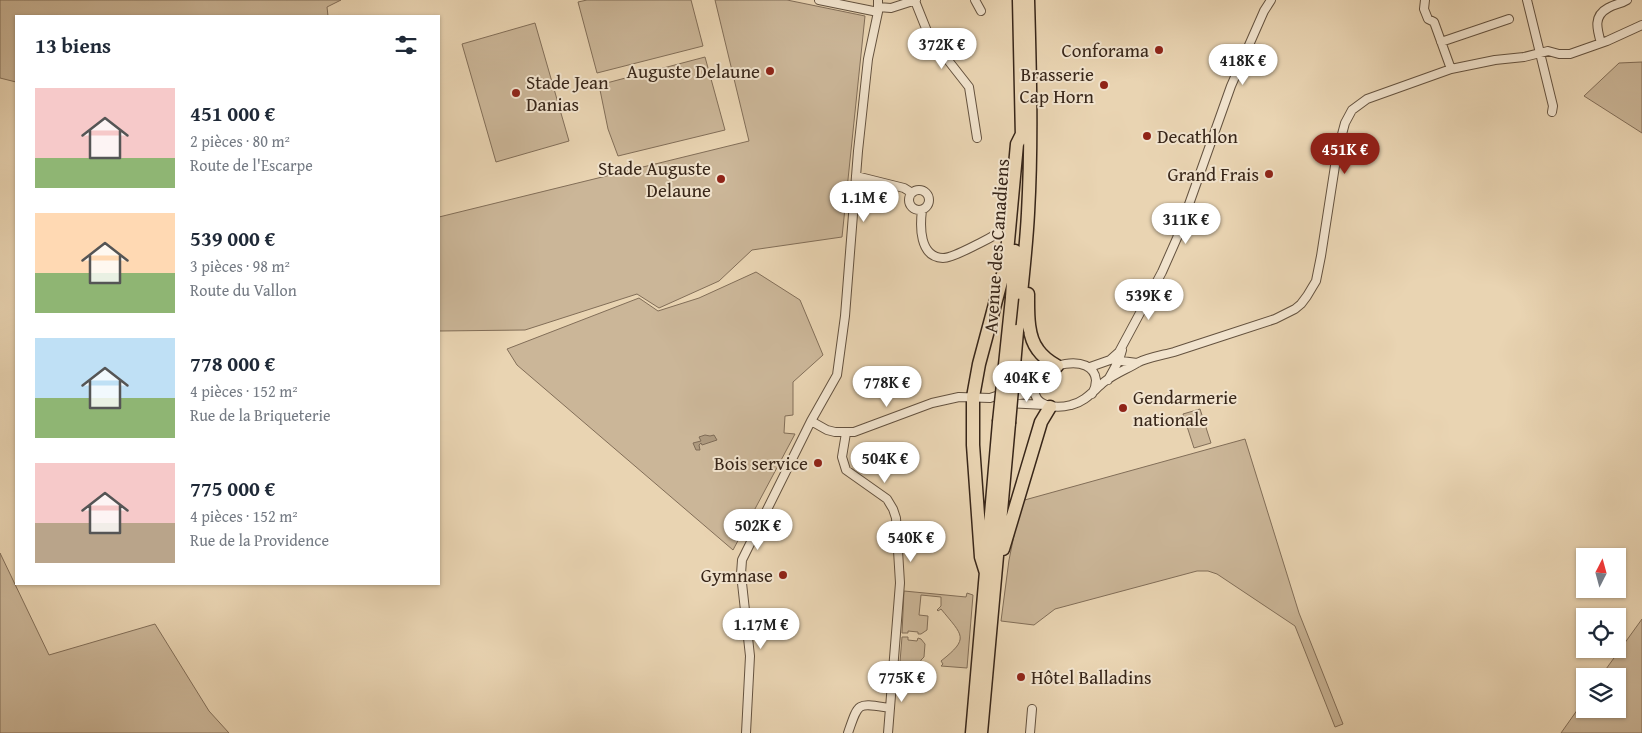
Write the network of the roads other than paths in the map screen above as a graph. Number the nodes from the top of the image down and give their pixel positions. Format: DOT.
graph roads {
  1 [pos="819,0"];
  2 [pos="916,0"];
  3 [pos="975,0"];
  4 [pos="1019,0"];
  5 [pos="1028,0"];
  6 [pos="1271,0"];
  7 [pos="1425,0"];
  8 [pos="1527,0"];
  9 [pos="1627,0"];
  10 [pos="878,6"];
  11 [pos="981,11"];
  12 [pos="1509,19"];
  13 [pos="1642,25"];
  14 [pos="1441,42"];
  15 [pos="1601,43"];
  16 [pos="1539,53"];
  17 [pos="1451,69"];
  18 [pos="1552,112"];
  19 [pos="1022,134"];
  20 [pos="977,138"];
  21 [pos="856,176"];
  22 [pos="912,193"];
  23 [pos="922,210"];
  24 [pos="1028,215"];
  25 [pos="1010,225"];
  26 [pos="1115,360"];
  27 [pos="1137,363"];
  28 [pos="1057,366"];
  29 [pos="1090,367"];
  30 [pos="1108,380"];
  31 [pos="1034,386"];
  32 [pos="1092,394"];
  33 [pos="973,397"];
  34 [pos="990,398"];
  35 [pos="1048,406"];
  36 [pos="811,421"];
  37 [pos="1004,423"];
  38 [pos="846,433"];
  39 [pos="998,554"];
  40 [pos="986,573"];
  41 [pos="890,708"];
  42 [pos="1032,709"];
  43 [pos="746,733"];
  44 [pos="848,733"];
  45 [pos="888,733"];
  46 [pos="972,733"];
  47 [pos="981,733"];
  48 [pos="1030,733"];
  1 -- 10 [label="street"];
  2 -- 10 [label="street"];
  2 -- 20 [label="street"];
  3 -- 11 [label="street"];
  4 -- 19 [label="main road, Avenue des Canadiens"];
  5 -- 24 [label="main road, Avenue des Canadiens"];
  6 -- 26 [label="street"];
  7 -- 14 [label="street"];
  8 -- 16 [label="street"];
  9 -- 15 [label="street"];
  10 -- 21 [label="street"];
  12 -- 14 [label="street"];
  13 -- 15 [label="street"];
  14 -- 17 [label="street"];
  15 -- 16 [label="street"];
  16 -- 17 [label="street"];
  16 -- 18 [label="street"];
  17 -- 27 [label="street"];
  19 -- 25 [label="main road"];
  19 -- 37 [label="main road, Avenue des Canadiens, bridge"];
  21 -- 22 [label="street"];
  21 -- 36 [label="street"];
  22 -- 23 [label="street"];
  22 -- 23 [label="street"];
  23 -- 25 [label="street"];
  24 -- 28 [label="main road"];
  24 -- 37 [label="main road, Avenue des Canadiens, bridge"];
  25 -- 33 [label="main road"];
  26 -- 27 [label="street"];
  26 -- 29 [label="street"];
  26 -- 30 [label="street"];
  27 -- 30 [label="street"];
  28 -- 29 [label="street"];
  28 -- 31 [label="street"];
  29 -- 32 [label="street"];
  30 -- 32 [label="street"];
  31 -- 34 [label="street"];
  31 -- 35 [label="street"];
  32 -- 35 [label="street"];
  33 -- 34 [label="street"];
  33 -- 38 [label="street"];
  33 -- 40 [label="main road"];
  34 -- 35 [label="street"];
  35 -- 39 [label="main road"];
  36 -- 38 [label="street"];
  36 -- 43 [label="street"];
  37 -- 39 [label="main road, Avenue des Canadiens"];
  37 -- 40 [label="main road, Avenue des Canadiens"];
  38 -- 41 [label="street"];
  39 -- 47 [label="main road, Avenue des Canadiens"];
  40 -- 46 [label="main road, Avenue des Canadiens"];
  41 -- 44 [label="street"];
  41 -- 45 [label="street"];
  42 -- 48 [label="street"];
}
